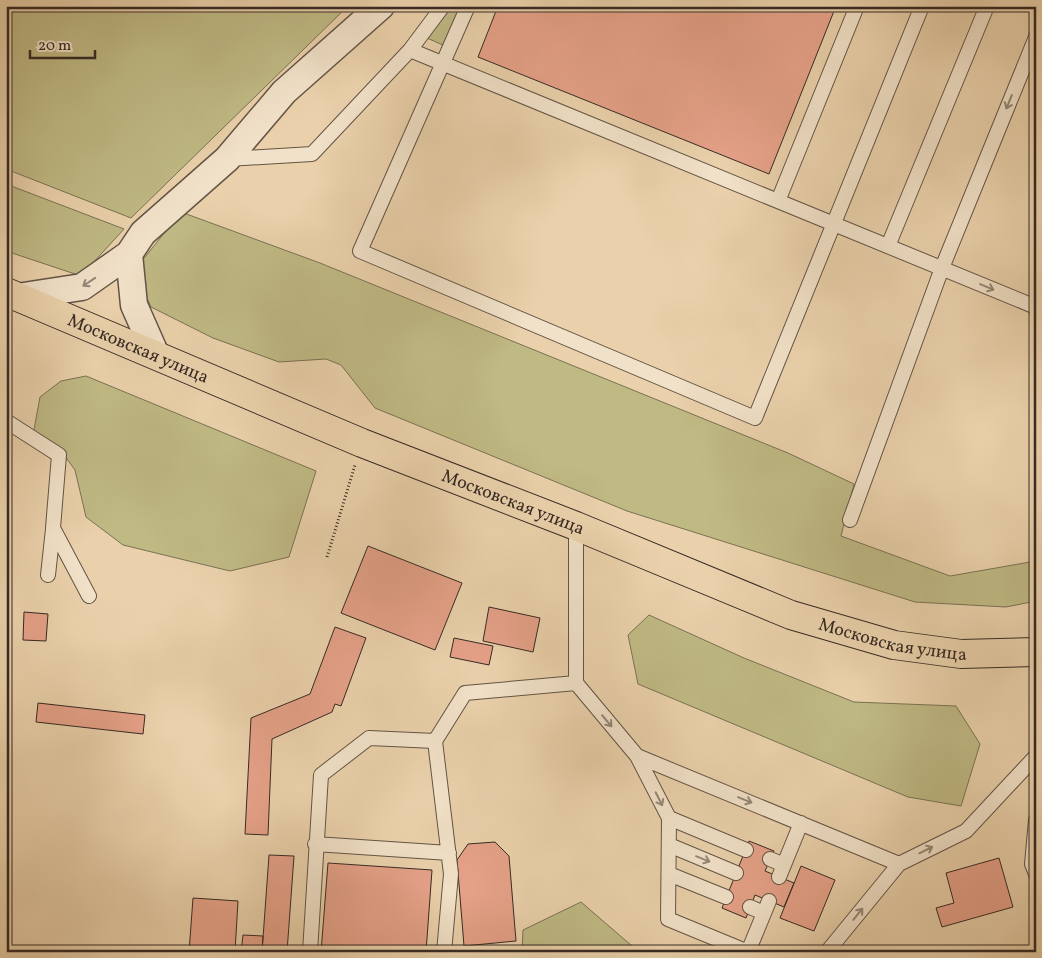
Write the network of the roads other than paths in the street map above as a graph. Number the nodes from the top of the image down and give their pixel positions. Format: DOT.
graph roads {
  1 [pos="381,6"];
  2 [pos="443,6"];
  3 [pos="468,6"];
  4 [pos="857,6"];
  5 [pos="922,6"];
  6 [pos="987,6"];
  7 [pos="1036,37"];
  8 [pos="410,50"];
  9 [pos="1032,59"];
  10 [pos="443,64"];
  11 [pos="227,159"];
  12 [pos="778,201"];
  13 [pos="834,224"];
  14 [pos="888,246"];
  15 [pos="129,254"];
  16 [pos="942,268"];
  17 [pos="12,294"];
  18 [pos="1036,307"];
  19 [pos="156,355"];
  20 [pos="6,421"];
  21 [pos="850,520"];
  22 [pos="576,526"];
  23 [pos="53,528"];
  24 [pos="48,575"];
  25 [pos="89,596"];
  26 [pos="1036,652"];
  27 [pos="576,683"];
  28 [pos="435,741"];
  29 [pos="637,756"];
  30 [pos="1036,756"];
  31 [pos="669,818"];
  32 [pos="1036,820"];
  33 [pos="801,823"];
  34 [pos="316,844"];
  35 [pos="669,845"];
  36 [pos="746,850"];
  37 [pos="449,853"];
  38 [pos="770,860"];
  39 [pos="899,864"];
  40 [pos="736,873"];
  41 [pos="669,874"];
  42 [pos="1036,874"];
  43 [pos="726,898"];
  44 [pos="750,907"];
  45 [pos="310,952"];
  46 [pos="444,952"];
  47 [pos="748,952"];
  48 [pos="827,952"];
  1 -- 11 [label="street"];
  2 -- 8 [label="lane"];
  3 -- 10 [label="lane"];
  4 -- 12 [label="lane"];
  5 -- 13 [label="lane"];
  6 -- 14 [label="lane"];
  7 -- 9 [label="lane"];
  8 -- 10 [label="lane"];
  8 -- 11 [label="lane"];
  9 -- 16 [label="lane, one-way"];
  10 -- 12 [label="lane"];
  10 -- 13 [label="lane"];
  11 -- 15 [label="street"];
  12 -- 13 [label="lane"];
  13 -- 14 [label="lane"];
  14 -- 16 [label="lane"];
  15 -- 17 [label="street, one-way"];
  15 -- 19 [label="street"];
  16 -- 18 [label="lane, one-way"];
  16 -- 21 [label="lane"];
  17 -- 19 [label="main road, Московская улица"];
  19 -- 22 [label="main road, Московская улица"];
  20 -- 23 [label="lane"];
  22 -- 26 [label="main road, Московская улица"];
  22 -- 27 [label="lane"];
  23 -- 24 [label="lane"];
  23 -- 25 [label="lane"];
  27 -- 28 [label="lane"];
  27 -- 29 [label="lane, one-way"];
  28 -- 34 [label="lane"];
  28 -- 37 [label="lane"];
  29 -- 31 [label="lane, one-way"];
  29 -- 33 [label="lane, one-way"];
  39 -- 30 [label="lane, one-way"];
  31 -- 35 [label="lane"];
  31 -- 36 [label="lane"];
  32 -- 42 [label="lane"];
  33 -- 38 [label="lane"];
  33 -- 39 [label="lane"];
  34 -- 37 [label="lane"];
  34 -- 45 [label="lane"];
  35 -- 40 [label="lane, one-way"];
  35 -- 41 [label="lane"];
  37 -- 46 [label="lane"];
  48 -- 39 [label="lane, one-way"];
  41 -- 43 [label="lane"];
  41 -- 47 [label="lane"];
  44 -- 47 [label="lane"];
}
